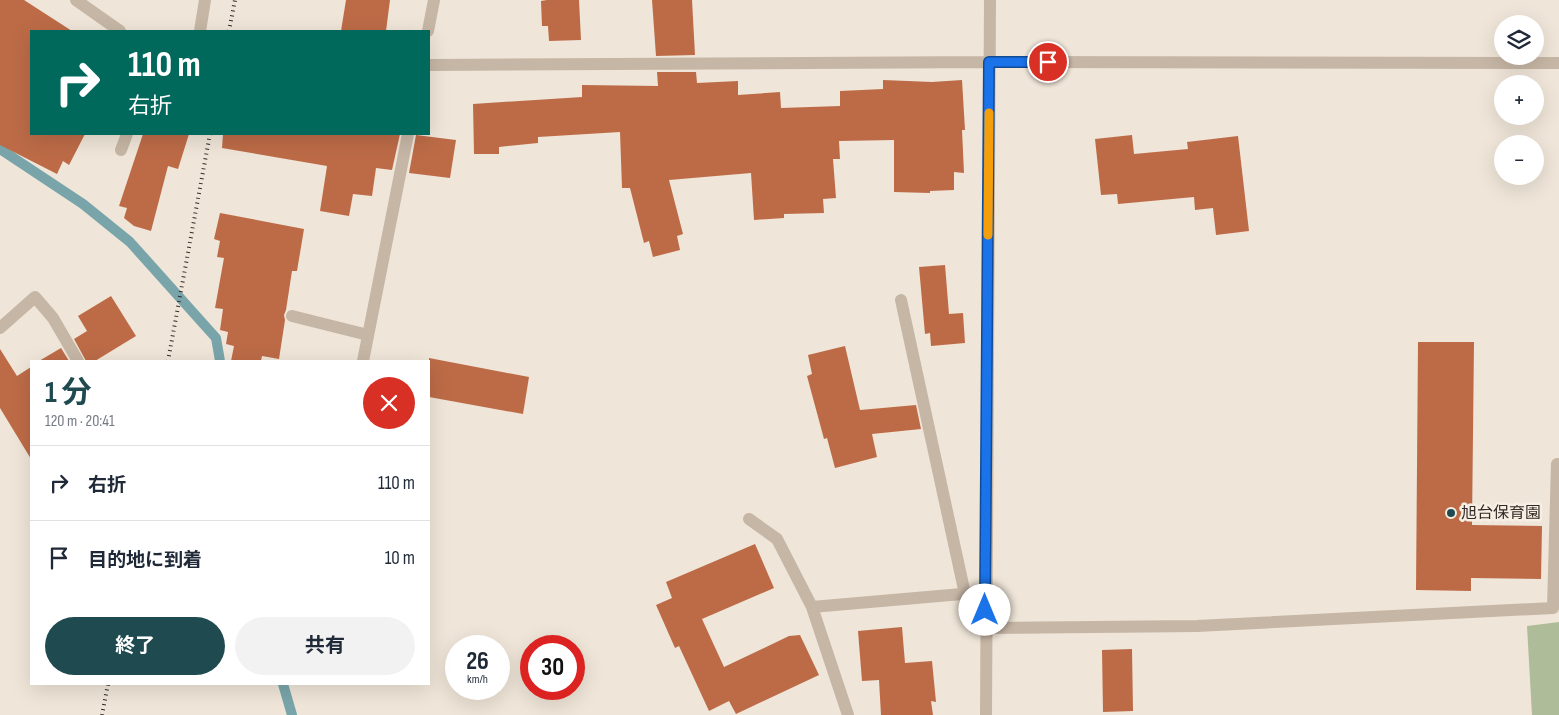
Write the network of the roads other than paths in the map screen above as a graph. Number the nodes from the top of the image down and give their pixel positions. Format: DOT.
graph roads {
  1 [pos="76,0"];
  2 [pos="205,0"];
  3 [pos="434,0"];
  4 [pos="990,0"];
  5 [pos="119,30"];
  6 [pos="200,30"];
  7 [pos="428,30"];
  8 [pos="989,62"];
  9 [pos="1559,63"];
  10 [pos="430,65"];
  11 [pos="127,135"];
  12 [pos="408,135"];
  13 [pos="122,150"];
  14 [pos="901,300"];
  15 [pos="292,316"];
  16 [pos="0,328"];
  17 [pos="368,335"];
  18 [pos="77,360"];
  19 [pos="363,360"];
  20 [pos="1559,464"];
  21 [pos="749,519"];
  22 [pos="985,592"];
  23 [pos="965,594"];
  24 [pos="812,607"];
  25 [pos="985,628"];
  26 [pos="848,715"];
  27 [pos="986,715"];
  1 -- 5 [label="street"];
  2 -- 6 [label="street"];
  3 -- 7 [label="street"];
  4 -- 8 [label="street"];
  8 -- 9 [label="street"];
  8 -- 10 [label="street"];
  8 -- 22 [label="street"];
  11 -- 13 [label="street"];
  12 -- 17 [label="street"];
  14 -- 23 [label="street"];
  15 -- 17 [label="street"];
  16 -- 18 [label="street"];
  17 -- 19 [label="street"];
  20 -- 25 [label="street"];
  21 -- 24 [label="street"];
  22 -- 23 [label="street"];
  22 -- 25 [label="street"];
  23 -- 24 [label="street"];
  24 -- 26 [label="street"];
  25 -- 27 [label="street"];
}
